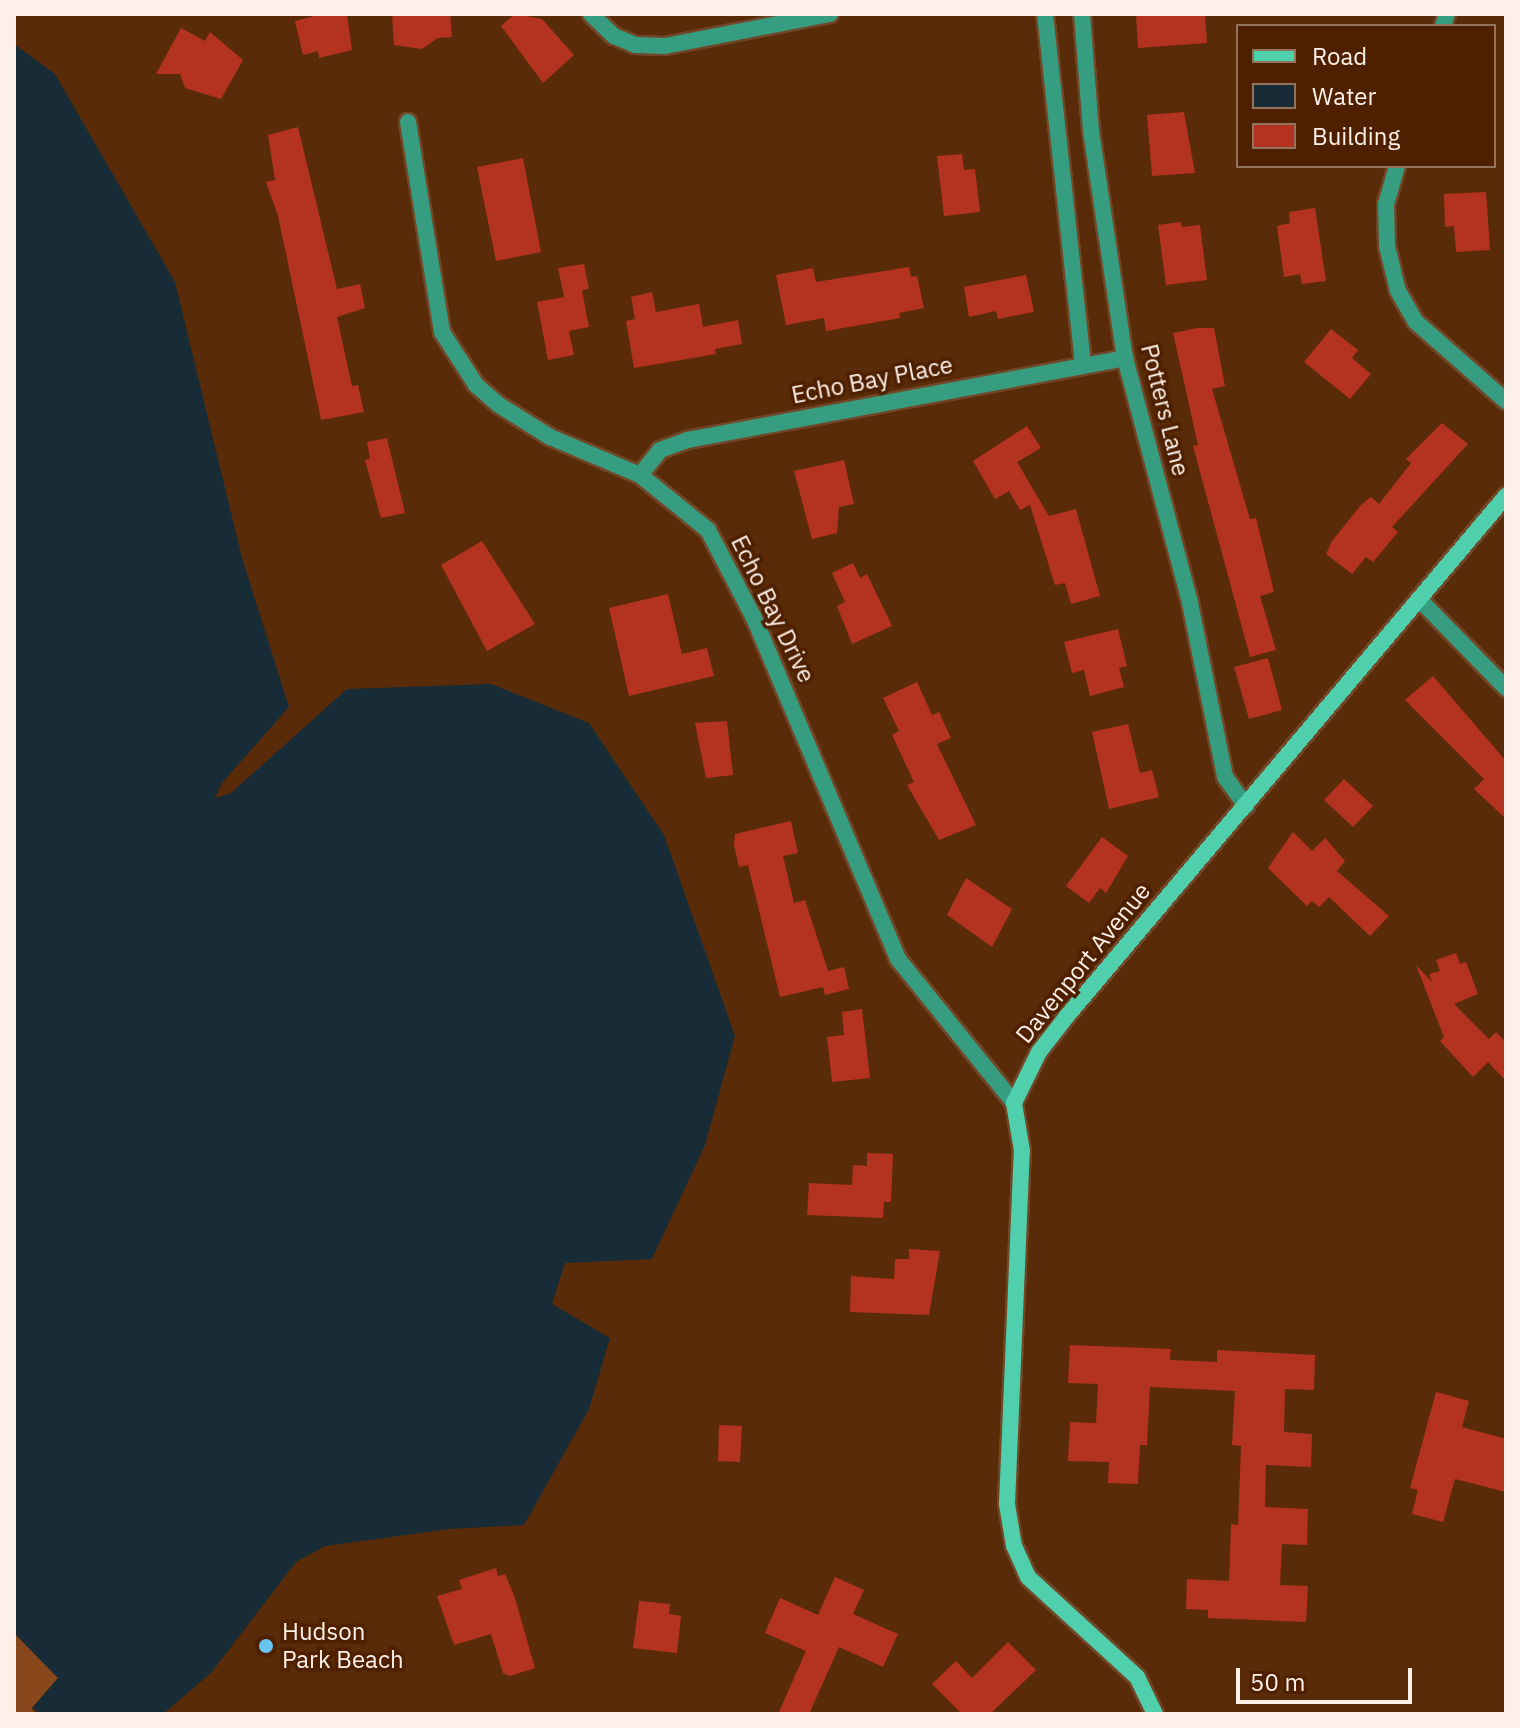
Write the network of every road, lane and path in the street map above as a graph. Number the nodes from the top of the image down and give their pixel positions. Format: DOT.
graph roads {
  1 [pos="591,14"];
  2 [pos="830,14"];
  3 [pos="1045,14"];
  4 [pos="1082,14"];
  5 [pos="408,122"];
  6 [pos="1396,168"];
  7 [pos="1125,358"];
  8 [pos="1083,365"];
  9 [pos="1506,401"];
  10 [pos="640,475"];
  11 [pos="1506,496"];
  12 [pos="1420,600"];
  13 [pos="1506,688"];
  14 [pos="1246,806"];
  15 [pos="1014,1103"];
  16 [pos="1155,1714"];
  1 -- 2 [label="street"];
  3 -- 8 [label="street"];
  4 -- 7 [label="street, Potters Lane"];
  5 -- 10 [label="street, Echo Bay Drive"];
  6 -- 9 [label="street"];
  7 -- 8 [label="street, Echo Bay Place"];
  7 -- 14 [label="street, Potters Lane"];
  8 -- 10 [label="street, Echo Bay Place"];
  10 -- 15 [label="street, Echo Bay Drive"];
  11 -- 12 [label="street, Davenport Avenue"];
  12 -- 13 [label="street"];
  12 -- 14 [label="street, Davenport Avenue"];
  14 -- 15 [label="street, Davenport Avenue"];
  15 -- 16 [label="street"];
}
